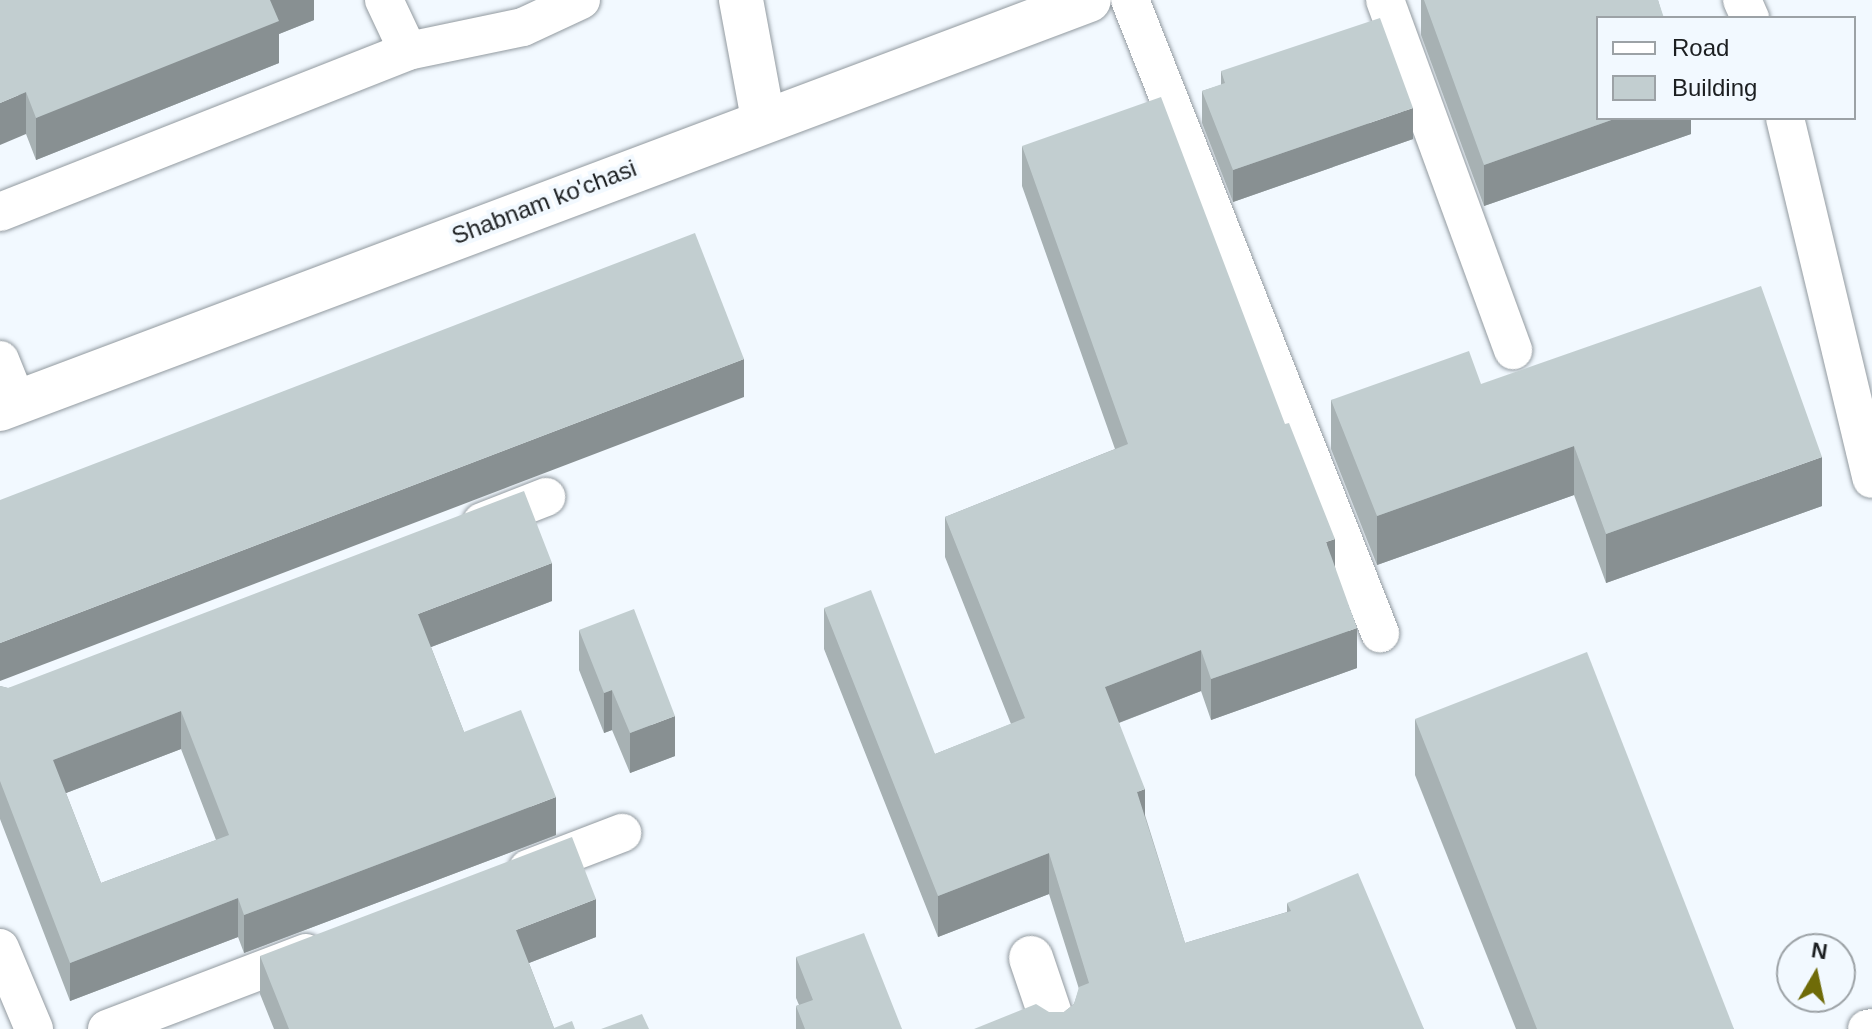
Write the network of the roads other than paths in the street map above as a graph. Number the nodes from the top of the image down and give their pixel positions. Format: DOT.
graph roads {
  1 [pos="384,0"];
  2 [pos="581,0"];
  3 [pos="741,0"];
  4 [pos="1089,0"];
  5 [pos="1130,0"];
  6 [pos="1385,0"];
  7 [pos="408,51"];
  8 [pos="763,119"];
  9 [pos="1785,120"];
  10 [pos="0,212"];
  11 [pos="1513,350"];
  12 [pos="0,360"];
  13 [pos="8,405"];
  14 [pos="1872,479"];
  15 [pos="546,497"];
  16 [pos="443,537"];
  17 [pos="1380,633"];
  18 [pos="622,833"];
  19 [pos="490,883"];
  20 [pos="343,939"];
  21 [pos="0,948"];
  22 [pos="1031,958"];
  23 [pos="34,1029"];
  24 [pos="107,1029"];
  25 [pos="1055,1029"];
  1 -- 7 [label="lane"];
  2 -- 7 [label="lane"];
  3 -- 8 [label="street"];
  4 -- 8 [label="street, Shabnam ko'chasi"];
  5 -- 17 [label="lane"];
  6 -- 11 [label="lane"];
  7 -- 10 [label="lane"];
  8 -- 13 [label="street, Shabnam ko'chasi"];
  9 -- 14 [label="lane"];
  12 -- 13 [label="lane"];
  15 -- 16 [label="lane"];
  18 -- 19 [label="lane"];
  20 -- 24 [label="lane"];
  21 -- 23 [label="lane"];
  22 -- 25 [label="street"];
}
